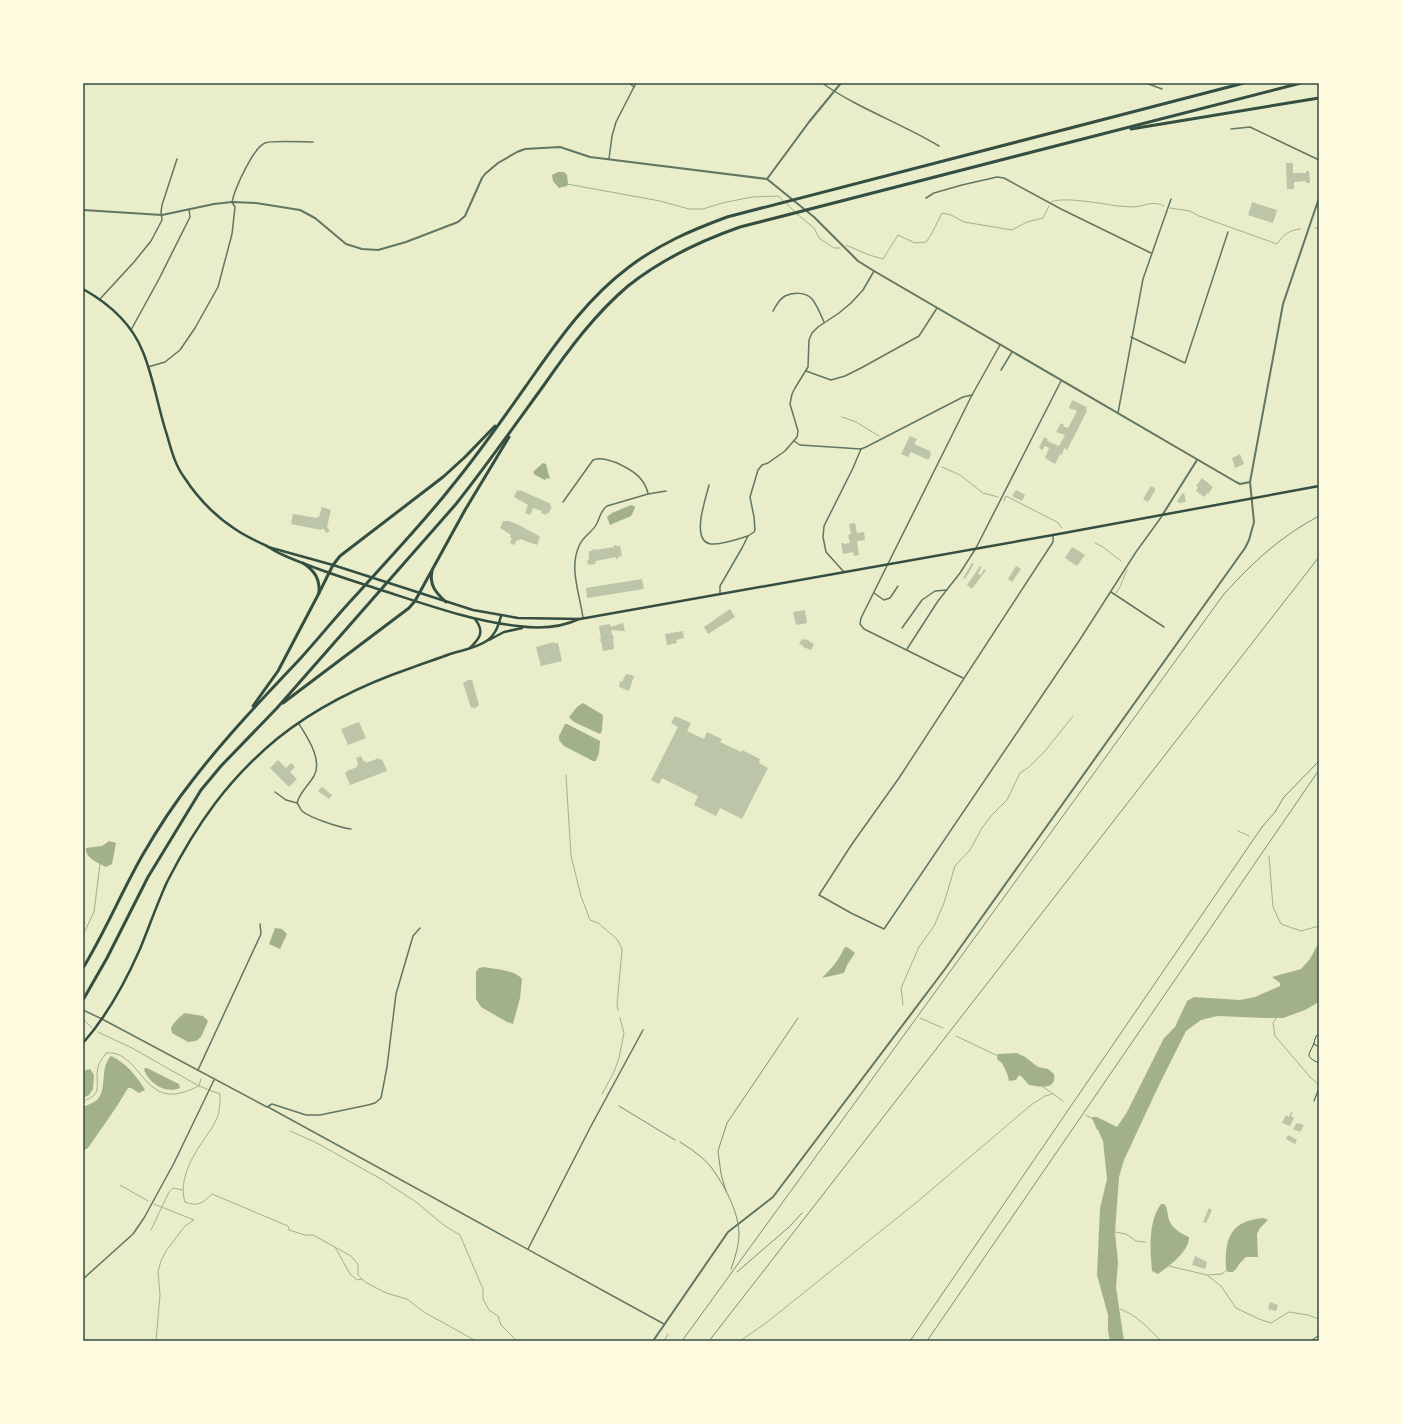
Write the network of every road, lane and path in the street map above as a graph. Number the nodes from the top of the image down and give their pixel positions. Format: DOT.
graph roads {
  1 [pos="629,83"];
  2 [pos="636,83"];
  3 [pos="822,83"];
  4 [pos="841,83"];
  5 [pos="1146,83"];
  6 [pos="1232,83"];
  7 [pos="1244,83"];
  8 [pos="1301,83"];
  9 [pos="634,87"];
  10 [pos="1222,88"];
  11 [pos="1162,89"];
  12 [pos="833,91"];
  13 [pos="1319,98"];
  14 [pos="1230,129"];
  15 [pos="1111,132"];
  16 [pos="313,142"];
  17 [pos="939,146"];
  18 [pos="177,158"];
  19 [pos="609,159"];
  20 [pos="1319,160"];
  21 [pos="767,179"];
  22 [pos="926,198"];
  23 [pos="1319,198"];
  24 [pos="1171,199"];
  25 [pos="232,202"];
  26 [pos="189,209"];
  27 [pos="83,210"];
  28 [pos="162,215"];
  29 [pos="1228,232"];
  30 [pos="1151,253"];
  31 [pos="874,271"];
  32 [pos="83,289"];
  33 [pos="100,299"];
  34 [pos="937,308"];
  35 [pos="773,311"];
  36 [pos="824,322"];
  37 [pos="130,330"];
  38 [pos="1131,337"];
  39 [pos="1000,345"];
  40 [pos="1012,352"];
  41 [pos="148,367"];
  42 [pos="1001,370"];
  43 [pos="806,371"];
  44 [pos="1060,381"];
  45 [pos="972,395"];
  46 [pos="1118,413"];
  47 [pos="504,418"];
  48 [pos="519,419"];
  49 [pos="794,441"];
  50 [pos="861,448"];
  51 [pos="1197,460"];
  52 [pos="1250,482"];
  53 [pos="709,485"];
  54 [pos="1319,486"];
  55 [pos="666,491"];
  56 [pos="648,494"];
  57 [pos="1252,500"];
  58 [pos="564,502"];
  59 [pos="1163,514"];
  60 [pos="1053,535"];
  61 [pos="748,536"];
  62 [pos="268,547"];
  63 [pos="976,548"];
  64 [pos="303,563"];
  65 [pos="333,564"];
  66 [pos="888,564"];
  67 [pos="433,567"];
  68 [pos="844,572"];
  69 [pos="329,573"];
  70 [pos="898,586"];
  71 [pos="947,590"];
  72 [pos="1111,592"];
  73 [pos="418,593"];
  74 [pos="874,593"];
  75 [pos="720,594"];
  76 [pos="318,595"];
  77 [pos="415,601"];
  78 [pos="446,602"];
  79 [pos="501,616"];
  80 [pos="474,618"];
  81 [pos="582,619"];
  82 [pos="500,624"];
  83 [pos="526,627"];
  84 [pos="1164,627"];
  85 [pos="902,628"];
  86 [pos="485,642"];
  87 [pos="470,648"];
  88 [pos="907,650"];
  89 [pos="964,678"];
  90 [pos="277,708"];
  91 [pos="247,715"];
  92 [pos="299,724"];
  93 [pos="275,792"];
  94 [pos="297,803"];
  95 [pos="351,829"];
  96 [pos="260,924"];
  97 [pos="420,928"];
  98 [pos="83,968"];
  99 [pos="84,998"];
  100 [pos="83,1010"];
  101 [pos="102,1018"];
  102 [pos="644,1030"];
  103 [pos="1318,1034"];
  104 [pos="83,1043"];
  105 [pos="1314,1044"];
  106 [pos="1319,1047"];
  107 [pos="1319,1063"];
  108 [pos="198,1070"];
  109 [pos="214,1079"];
  110 [pos="1319,1088"];
  111 [pos="1314,1101"];
  112 [pos="267,1107"];
  113 [pos="528,1249"];
  114 [pos="83,1279"];
  115 [pos="664,1324"];
  116 [pos="1319,1335"];
  117 [pos="653,1341"];
  118 [pos="1310,1341"];
  1 -- 9 [label="street"];
  2 -- 9 [label="street"];
  3 -- 12 [label="street"];
  4 -- 12 [label="street"];
  5 -- 11 [label="street"];
  6 -- 10 [label="highway"];
  7 -- 10 [label="highway"];
  8 -- 15 [label="highway"];
  9 -- 19 [label="street"];
  10 -- 47 [label="highway"];
  12 -- 17 [label="street"];
  12 -- 21 [label="street"];
  13 -- 15 [label="highway"];
  14 -- 20 [label="street"];
  15 -- 48 [label="highway"];
  16 -- 25 [label="street"];
  18 -- 28 [label="street"];
  19 -- 21 [label="street"];
  19 -- 25 [label="street"];
  21 -- 31 [label="street"];
  22 -- 30 [label="street"];
  23 -- 52 [label="street"];
  24 -- 30 [label="street"];
  25 -- 26 [label="street"];
  25 -- 41 [label="street"];
  26 -- 28 [label="street"];
  26 -- 37 [label="street"];
  27 -- 28 [label="street"];
  28 -- 33 [label="street"];
  29 -- 38 [label="street"];
  30 -- 38 [label="street"];
  31 -- 34 [label="street"];
  31 -- 36 [label="street"];
  32 -- 33 [label="main road"];
  33 -- 37 [label="main road"];
  34 -- 39 [label="street"];
  34 -- 43 [label="street"];
  35 -- 36 [label="street"];
  36 -- 43 [label="street"];
  37 -- 41 [label="main road"];
  38 -- 46 [label="street"];
  39 -- 40 [label="street"];
  39 -- 45 [label="street"];
  40 -- 42 [label="street"];
  40 -- 44 [label="street"];
  41 -- 62 [label="main road"];
  43 -- 49 [label="street"];
  44 -- 46 [label="street"];
  44 -- 63 [label="street"];
  45 -- 50 [label="street"];
  45 -- 66 [label="street"];
  46 -- 51 [label="street"];
  47 -- 65 [label="highway"];
  47 -- 91 [label="highway"];
  48 -- 67 [label="highway"];
  48 -- 90 [label="highway"];
  49 -- 50 [label="street"];
  49 -- 61 [label="street"];
  50 -- 68 [label="street"];
  51 -- 52 [label="street"];
  51 -- 59 [label="street"];
  52 -- 57 [label="street"];
  53 -- 61 [label="street"];
  54 -- 57 [label="main road"];
  55 -- 56 [label="street"];
  56 -- 58 [label="street"];
  56 -- 81 [label="street"];
  57 -- 59 [label="main road"];
  57 -- 115 [label="street"];
  59 -- 60 [label="main road"];
  59 -- 72 [label="street"];
  60 -- 63 [label="main road"];
  60 -- 89 [label="street"];
  61 -- 75 [label="street"];
  62 -- 64 [label="main road"];
  62 -- 65 [label="main road"];
  63 -- 66 [label="main road"];
  63 -- 71 [label="street"];
  64 -- 69 [label="main road"];
  64 -- 76 [label="highway"];
  65 -- 69 [label="highway"];
  65 -- 73 [label="main road"];
  66 -- 68 [label="main road"];
  66 -- 74 [label="street"];
  67 -- 73 [label="highway"];
  67 -- 78 [label="highway"];
  68 -- 75 [label="main road"];
  69 -- 76 [label="highway"];
  69 -- 77 [label="main road"];
  70 -- 74 [label="street"];
  71 -- 85 [label="street"];
  71 -- 88 [label="street"];
  72 -- 84 [label="street"];
  72 -- 89 [label="street"];
  73 -- 77 [label="highway"];
  73 -- 78 [label="main road"];
  74 -- 88 [label="street"];
  75 -- 81 [label="main road"];
  76 -- 91 [label="highway"];
  77 -- 80 [label="main road"];
  77 -- 90 [label="highway"];
  78 -- 79 [label="main road"];
  79 -- 81 [label="main road"];
  79 -- 82 [label="main road"];
  80 -- 82 [label="main road"];
  80 -- 87 [label="main road"];
  81 -- 83 [label="main road"];
  82 -- 83 [label="main road"];
  82 -- 86 [label="main road"];
  83 -- 86 [label="main road"];
  86 -- 87 [label="main road"];
  87 -- 92 [label="main road"];
  88 -- 89 [label="street"];
  90 -- 99 [label="highway"];
  91 -- 98 [label="highway"];
  92 -- 94 [label="street"];
  92 -- 101 [label="main road"];
  93 -- 94 [label="street"];
  94 -- 95 [label="street"];
  96 -- 108 [label="street"];
  97 -- 112 [label="street"];
  100 -- 101 [label="street"];
  101 -- 104 [label="main road"];
  101 -- 108 [label="street"];
  102 -- 113 [label="street"];
  103 -- 105 [label="path"];
  105 -- 106 [label="path"];
  105 -- 107 [label="path"];
  108 -- 109 [label="street"];
  109 -- 112 [label="street"];
  109 -- 114 [label="street"];
  110 -- 111 [label="path"];
  112 -- 113 [label="street"];
  113 -- 115 [label="street"];
  115 -- 117 [label="street"];
  116 -- 118 [label="path"];
}
